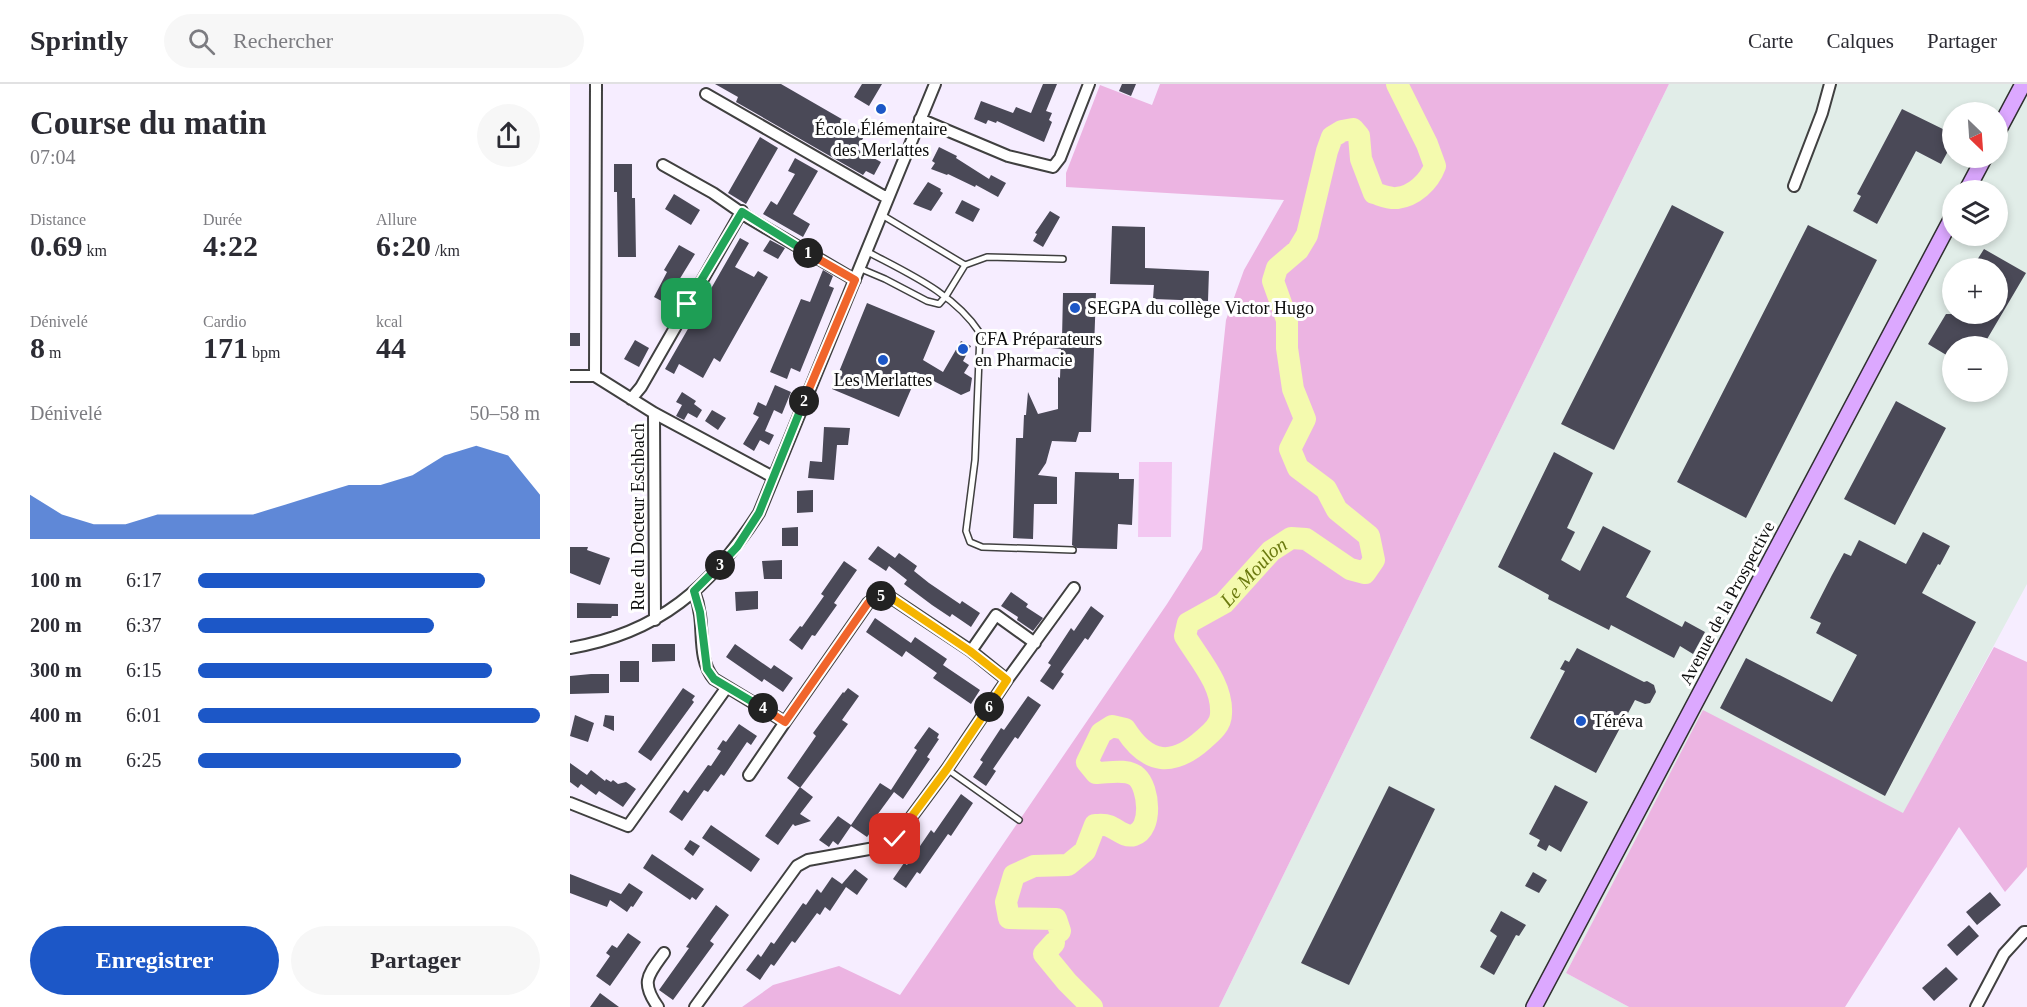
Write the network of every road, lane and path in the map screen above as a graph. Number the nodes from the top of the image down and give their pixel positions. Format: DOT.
graph roads {
  1 [pos="596,84"];
  2 [pos="935,84"];
  3 [pos="1089,84"];
  4 [pos="1830,84"];
  5 [pos="2023,84"];
  6 [pos="706,94"];
  7 [pos="2008,112"];
  8 [pos="920,119"];
  9 [pos="663,165"];
  10 [pos="1794,186"];
  11 [pos="887,198"];
  12 [pos="742,212"];
  13 [pos="881,214"];
  14 [pos="1942,237"];
  15 [pos="866,251"];
  16 [pos="1063,259"];
  17 [pos="965,265"];
  18 [pos="859,268"];
  19 [pos="855,280"];
  20 [pos="946,296"];
  21 [pos="570,376"];
  22 [pos="595,376"];
  23 [pos="631,399"];
  24 [pos="654,413"];
  25 [pos="773,477"];
  26 [pos="1073,550"];
  27 [pos="1074,588"];
  28 [pos="694,591"];
  29 [pos="655,620"];
  30 [pos="1035,643"];
  31 [pos="570,648"];
  32 [pos="970,651"];
  33 [pos="1007,680"];
  34 [pos="727,687"];
  35 [pos="785,722"];
  36 [pos="947,769"];
  37 [pos="749,775"];
  38 [pos="570,803"];
  39 [pos="1019,820"];
  40 [pos="2027,932"];
  41 [pos="664,953"];
  42 [pos="658,1007"];
  43 [pos="695,1007"];
  44 [pos="1534,1007"];
  45 [pos="1977,1007"];
  1 -- 22 [label="street"];
  2 -- 8 [label="street"];
  3 -- 8 [label="street"];
  4 -- 10 [label="street"];
  5 -- 7 [label="main road"];
  6 -- 11 [label="street"];
  8 -- 11 [label="street"];
  9 -- 12 [label="street"];
  11 -- 13 [label="street"];
  12 -- 19 [label="street"];
  12 -- 23 [label="street"];
  13 -- 15 [label="street"];
  13 -- 17 [label="lane"];
  14 -- 44 [label="main road, Avenue de la Prospective"];
  15 -- 18 [label="street"];
  15 -- 20 [label="lane"];
  16 -- 17 [label="lane"];
  17 -- 20 [label="lane"];
  18 -- 19 [label="street"];
  18 -- 20 [label="lane"];
  19 -- 25 [label="street"];
  20 -- 26 [label="lane"];
  21 -- 22 [label="street"];
  22 -- 23 [label="street, Rue du Docteur Eschbach"];
  23 -- 24 [label="street, Rue du Docteur Eschbach"];
  24 -- 25 [label="street, Rue du Docteur Eschbach"];
  24 -- 29 [label="street, Rue du Docteur Eschbach"];
  25 -- 28 [label="street"];
  27 -- 30 [label="street"];
  28 -- 29 [label="street"];
  28 -- 34 [label="street"];
  29 -- 31 [label="street"];
  30 -- 32 [label="street"];
  30 -- 33 [label="street"];
  32 -- 33 [label="street"];
  32 -- 35 [label="street"];
  33 -- 36 [label="street"];
  34 -- 35 [label="street"];
  34 -- 38 [label="street"];
  35 -- 37 [label="street"];
  36 -- 39 [label="lane"];
  36 -- 43 [label="street"];
  40 -- 45 [label="street"];
  41 -- 42 [label="street"];
}
